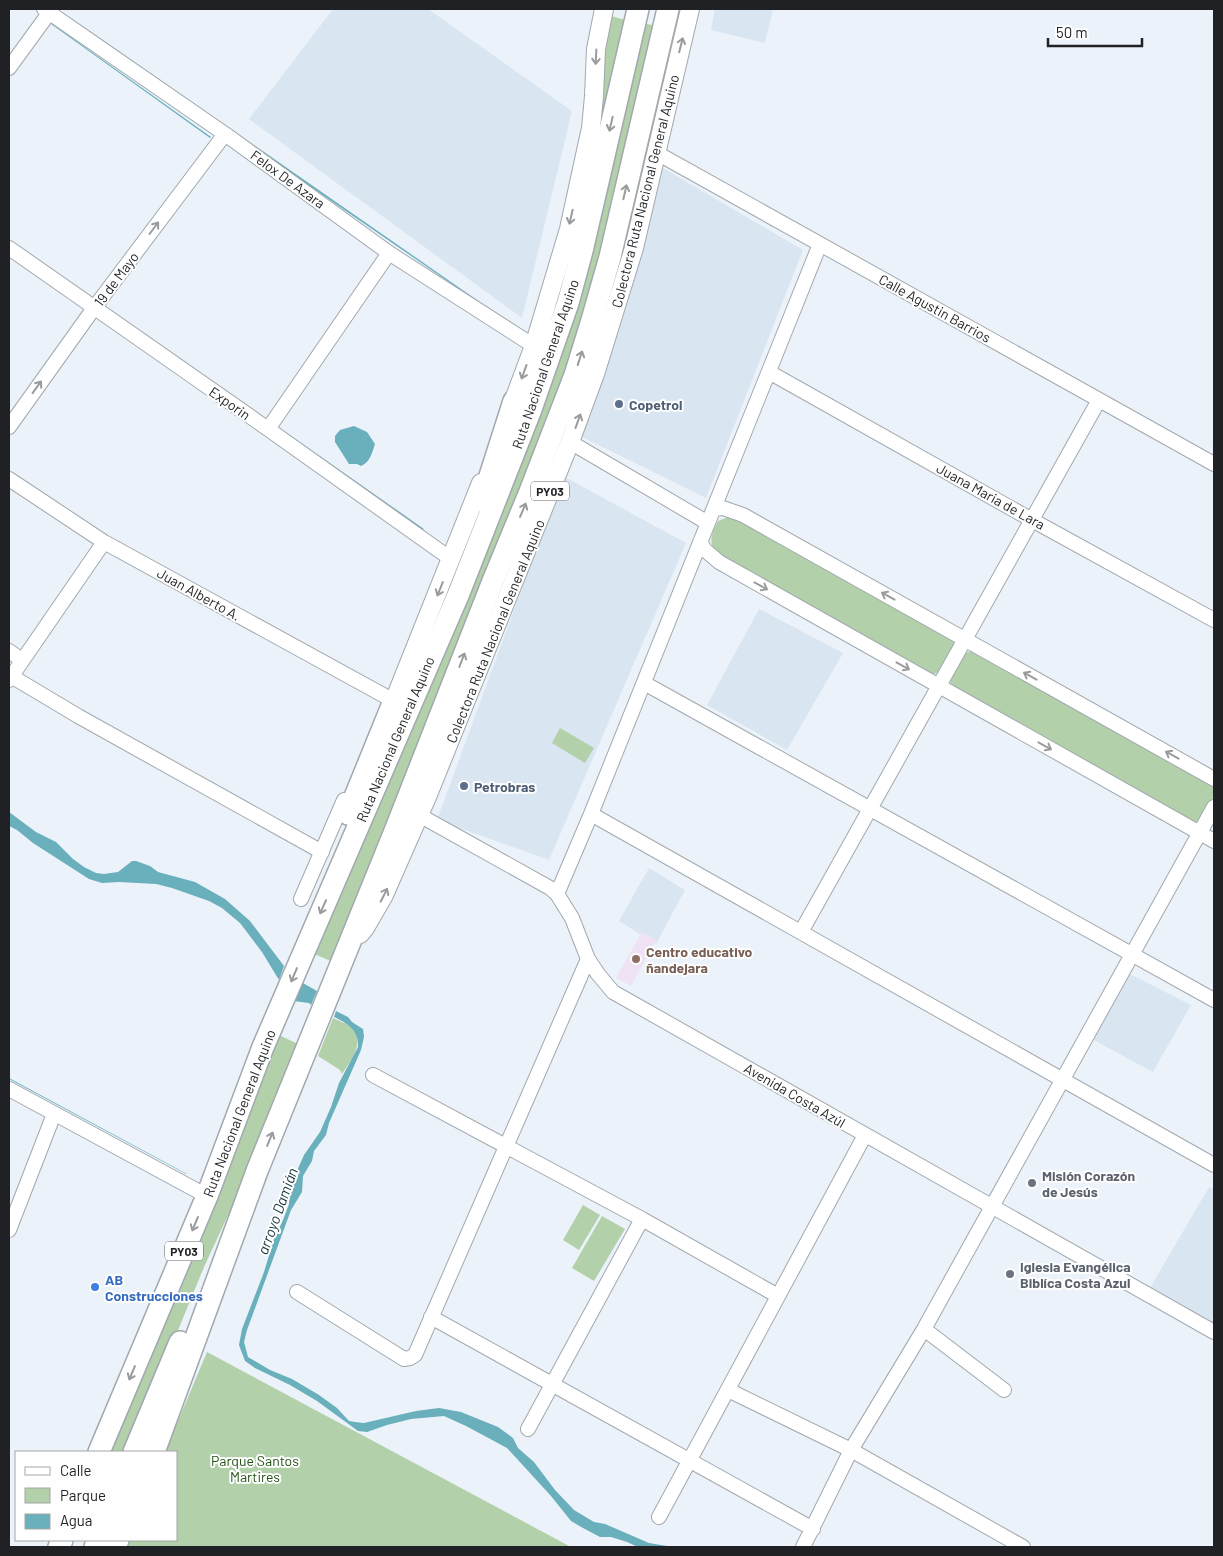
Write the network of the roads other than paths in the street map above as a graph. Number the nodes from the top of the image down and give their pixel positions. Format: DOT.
graph roads {
  1 [pos="604,9"];
  2 [pos="638,9"];
  3 [pos="668,9"];
  4 [pos="690,9"];
  5 [pos="49,10"];
  6 [pos="9,68"];
  7 [pos="225,134"];
  8 [pos="655,152"];
  9 [pos="820,244"];
  10 [pos="9,248"];
  11 [pos="389,253"];
  12 [pos="94,308"];
  13 [pos="534,346"];
  14 [pos="769,372"];
  15 [pos="1099,400"];
  16 [pos="514,401"];
  17 [pos="9,427"];
  18 [pos="268,429"];
  19 [pos="570,442"];
  20 [pos="1214,464"];
  21 [pos="9,479"];
  22 [pos="714,509"];
  23 [pos="1032,520"];
  24 [pos="708,523"];
  25 [pos="104,542"];
  26 [pos="700,542"];
  27 [pos="451,559"];
  28 [pos="459,593"];
  29 [pos="1214,620"];
  30 [pos="494,632"];
  31 [pos="965,639"];
  32 [pos="9,651"];
  33 [pos="22,660"];
  34 [pos="10,678"];
  35 [pos="644,683"];
  36 [pos="939,686"];
  37 [pos="391,700"];
  38 [pos="1214,779"];
  39 [pos="1214,807"];
  40 [pos="870,808"];
  41 [pos="591,814"];
  42 [pos="419,815"];
  43 [pos="395,831"];
  44 [pos="1200,833"];
  45 [pos="1214,841"];
  46 [pos="322,852"];
  47 [pos="333,884"];
  48 [pos="557,894"];
  49 [pos="301,900"];
  50 [pos="801,932"];
  51 [pos="346,949"];
  52 [pos="1133,954"];
  53 [pos="588,959"];
  54 [pos="1214,1000"];
  55 [pos="373,1074"];
  56 [pos="1063,1080"];
  57 [pos="9,1089"];
  58 [pos="54,1114"];
  59 [pos="865,1135"];
  60 [pos="506,1146"];
  61 [pos="1214,1165"];
  62 [pos="257,1171"];
  63 [pos="207,1196"];
  64 [pos="992,1207"];
  65 [pos="642,1219"];
  66 [pos="9,1230"];
  67 [pos="297,1292"];
  68 [pos="778,1296"];
  69 [pos="431,1317"];
  70 [pos="924,1329"];
  71 [pos="1214,1332"];
  72 [pos="553,1385"];
  73 [pos="728,1390"];
  74 [pos="1004,1390"];
  75 [pos="528,1429"];
  76 [pos="851,1450"];
  77 [pos="99,1451"];
  78 [pos="134,1451"];
  79 [pos="154,1451"];
  80 [pos="689,1460"];
  81 [pos="659,1517"];
  82 [pos="813,1529"];
  83 [pos="803,1547"];
  84 [pos="1023,1547"];
  1 -- 13 [label="main road, PY03, one-way"];
  2 -- 28 [label="highway, Ruta Nacional General Aquino / PY03, one-way"];
  43 -- 3 [label="highway, Ruta Nacional General Aquino / PY03, one-way"];
  8 -- 4 [label="main road, Colectora Ruta Nacional General Aquino / PY03, one-way"];
  5 -- 6 [label="street"];
  5 -- 7 [label="street, Felox De Azara"];
  7 -- 11 [label="street, Felox De Azara"];
  12 -- 7 [label="street, 19 de Mayo, one-way"];
  8 -- 9 [label="street, Calle Agustin Barrios"];
  19 -- 8 [label="main road, Colectora Ruta Nacional General Aquino / PY03, one-way"];
  9 -- 14 [label="street"];
  9 -- 15 [label="street, Calle Agustin Barrios"];
  10 -- 12 [label="street, Exporin"];
  11 -- 13 [label="street, Felox De Azara"];
  11 -- 18 [label="street"];
  17 -- 12 [label="street, 19 de Mayo, one-way"];
  12 -- 18 [label="street, Exporin"];
  13 -- 16 [label="main road, PY03, one-way"];
  14 -- 22 [label="street"];
  14 -- 23 [label="street, Juana Maria de Lara"];
  15 -- 20 [label="street, Calle Agustin Barrios"];
  15 -- 23 [label="street"];
  16 -- 27 [label="main road, PY03"];
  16 -- 28 [label="highway"];
  18 -- 27 [label="street, Exporin"];
  19 -- 24 [label="street"];
  19 -- 30 [label="main road, Colectora Ruta Nacional General Aquino / PY03"];
  21 -- 25 [label="street, Juan Alberto A."];
  22 -- 24 [label="street"];
  31 -- 22 [label="street, one-way"];
  23 -- 29 [label="street, Juana Maria de Lara"];
  23 -- 31 [label="street"];
  24 -- 26 [label="street"];
  25 -- 33 [label="street"];
  25 -- 37 [label="street, Juan Alberto A."];
  26 -- 35 [label="street"];
  26 -- 36 [label="street, one-way"];
  27 -- 37 [label="main road, PY03, one-way"];
  28 -- 47 [label="highway, Ruta Nacional General Aquino / PY03"];
  30 -- 42 [label="main road, Colectora Ruta Nacional General Aquino / PY03"];
  30 -- 43 [label="main road"];
  31 -- 36 [label="street"];
  38 -- 31 [label="street, one-way"];
  32 -- 33 [label="street"];
  33 -- 34 [label="street"];
  34 -- 46 [label="street"];
  35 -- 40 [label="street"];
  35 -- 41 [label="street"];
  36 -- 40 [label="street"];
  36 -- 44 [label="street, one-way"];
  37 -- 46 [label="street"];
  37 -- 47 [label="highway, PY03"];
  39 -- 44 [label="street"];
  40 -- 50 [label="street"];
  40 -- 52 [label="street"];
  41 -- 48 [label="street"];
  41 -- 50 [label="street"];
  42 -- 48 [label="street, Avenida Costa Azúl"];
  51 -- 42 [label="main road, Colectora Ruta Nacional General Aquino / PY03, one-way"];
  43 -- 51 [label="highway, Ruta Nacional General Aquino / PY03"];
  44 -- 45 [label="street"];
  44 -- 52 [label="street"];
  46 -- 49 [label="street"];
  47 -- 63 [label="highway, Ruta Nacional General Aquino / PY03, one-way"];
  48 -- 53 [label="street, Avenida Costa Azúl"];
  50 -- 56 [label="street"];
  62 -- 51 [label="highway, Ruta Nacional General Aquino / PY03, one-way"];
  52 -- 54 [label="street"];
  52 -- 56 [label="street"];
  53 -- 59 [label="street, Avenida Costa Azúl"];
  53 -- 60 [label="street"];
  55 -- 60 [label="street"];
  56 -- 61 [label="street"];
  56 -- 64 [label="street"];
  57 -- 58 [label="street"];
  58 -- 63 [label="street"];
  58 -- 66 [label="street"];
  59 -- 64 [label="street, Avenida Costa Azúl"];
  59 -- 68 [label="street"];
  60 -- 65 [label="street"];
  60 -- 69 [label="street"];
  62 -- 78 [label="highway, PY03"];
  62 -- 79 [label="highway, Ruta Nacional General Aquino / PY03"];
  63 -- 77 [label="highway, Ruta Nacional General Aquino / PY03, one-way"];
  64 -- 70 [label="street"];
  64 -- 71 [label="street, Avenida Costa Azúl"];
  65 -- 68 [label="street"];
  65 -- 72 [label="street"];
  67 -- 69 [label="street"];
  68 -- 73 [label="street"];
  69 -- 72 [label="street"];
  70 -- 74 [label="street"];
  70 -- 76 [label="street"];
  72 -- 75 [label="street"];
  72 -- 80 [label="street"];
  73 -- 76 [label="street"];
  73 -- 80 [label="street"];
  76 -- 82 [label="street"];
  76 -- 84 [label="street"];
  80 -- 81 [label="street"];
  80 -- 82 [label="street"];
  82 -- 83 [label="street"];
}
